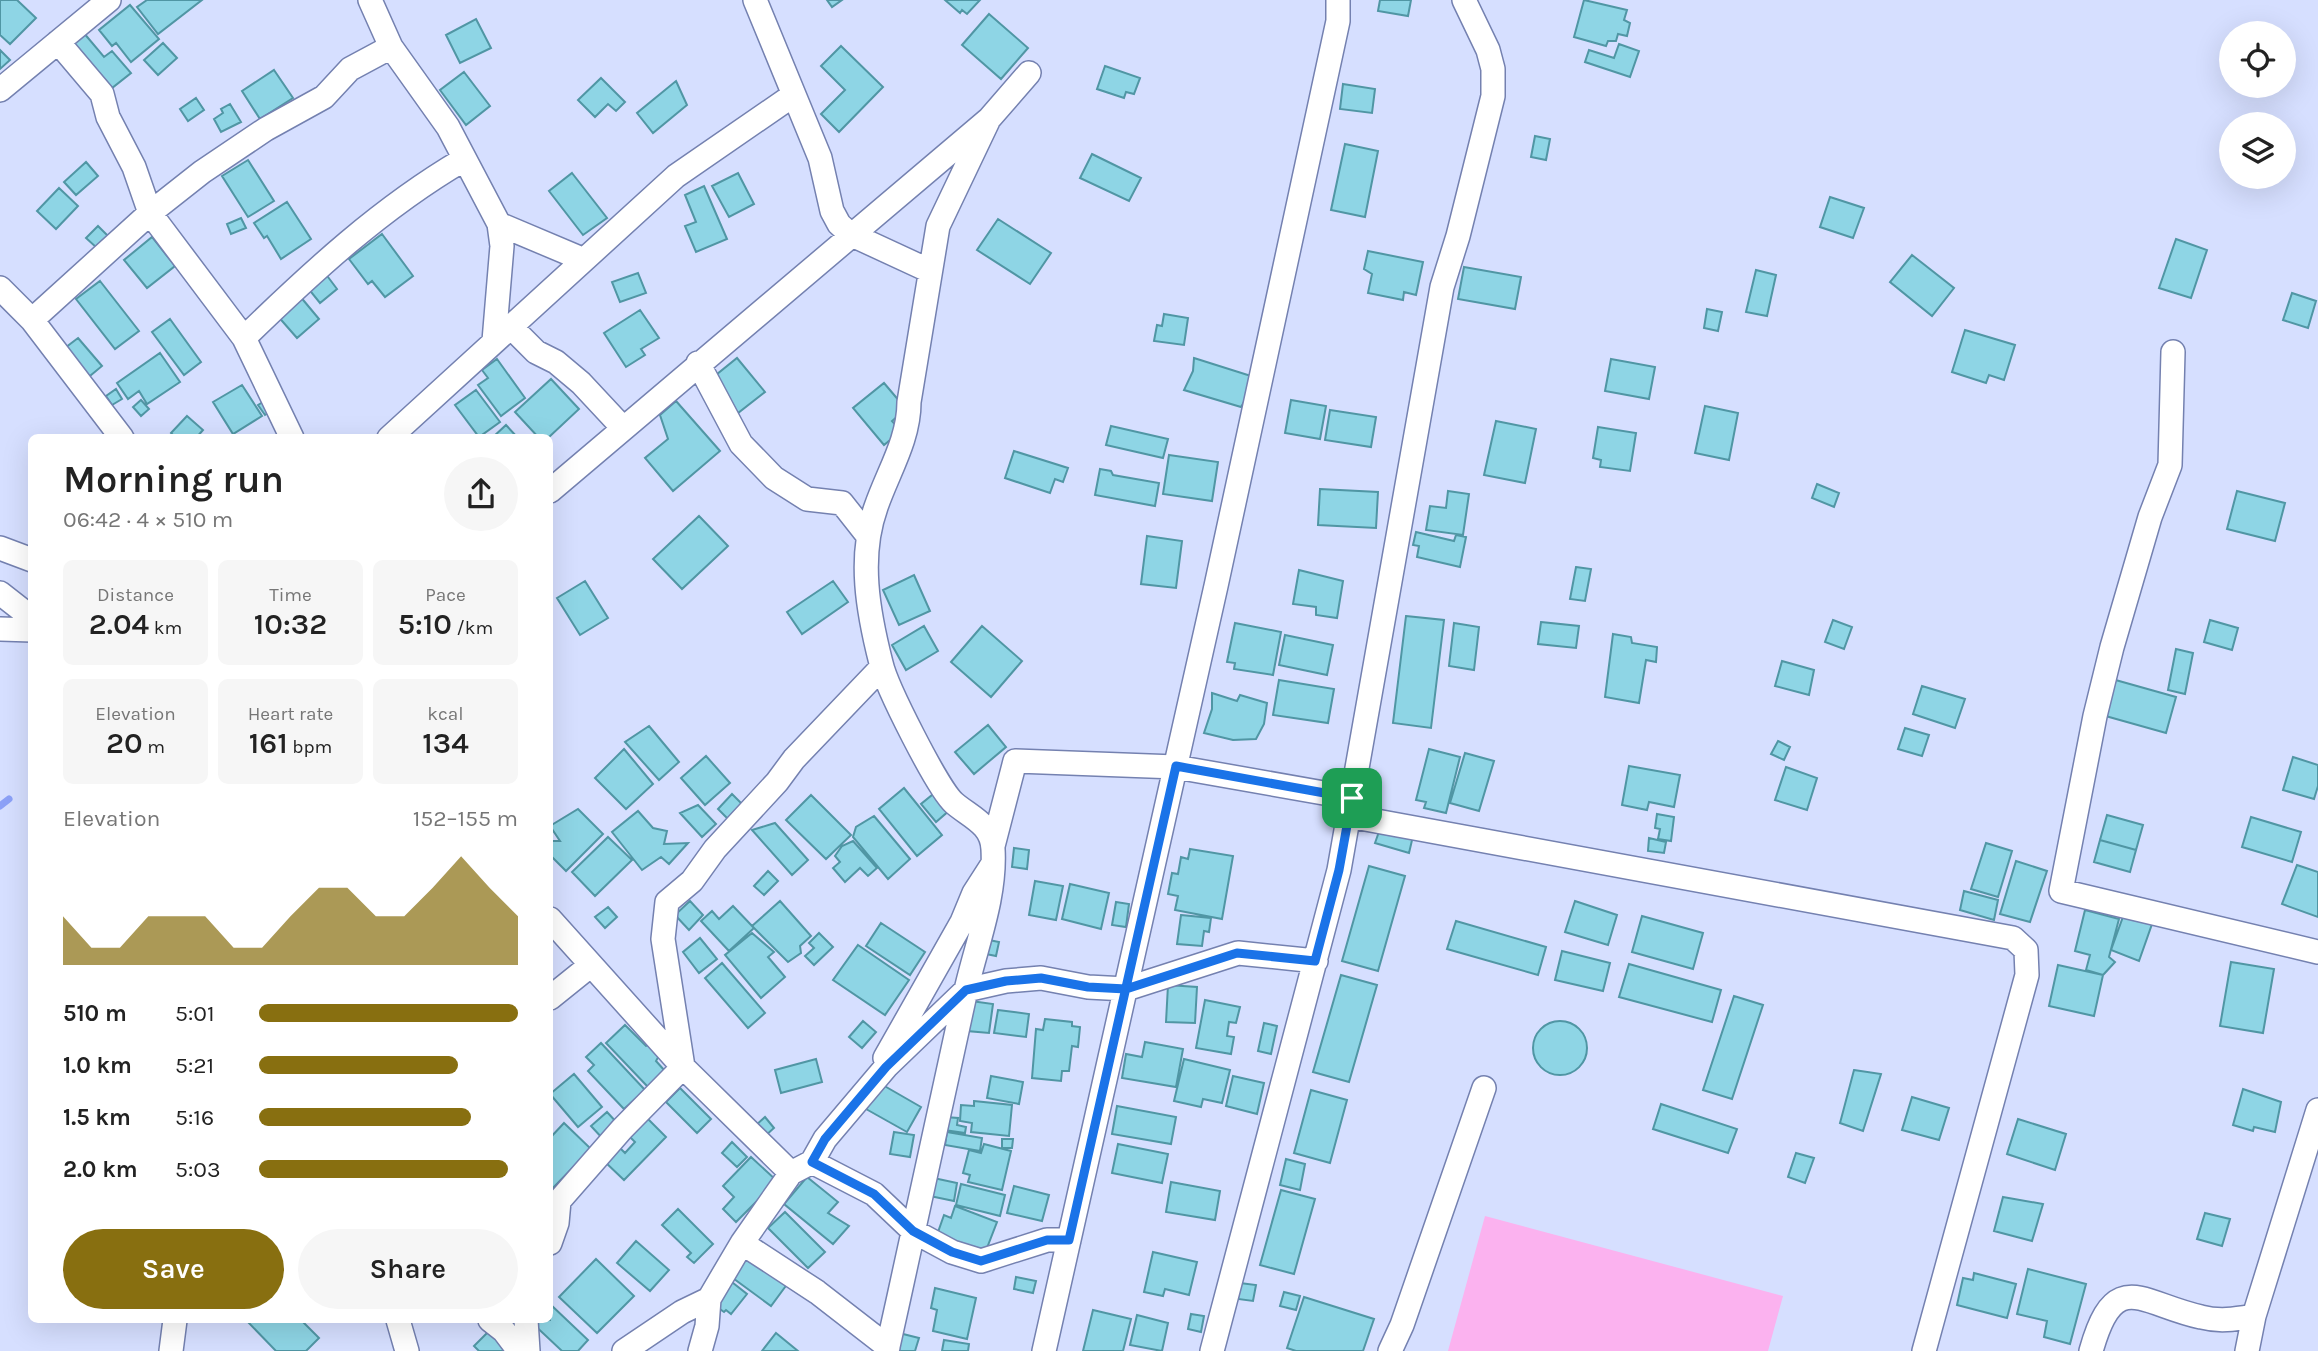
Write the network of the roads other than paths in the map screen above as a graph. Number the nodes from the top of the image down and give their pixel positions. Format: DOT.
graph roads {
  1 [pos="109,0"];
  2 [pos="370,0"];
  3 [pos="755,0"];
  4 [pos="1338,0"];
  5 [pos="1464,0"];
  6 [pos="58,42"];
  7 [pos="391,47"];
  8 [pos="1029,73"];
  9 [pos="0,90"];
  10 [pos="792,96"];
  11 [pos="989,119"];
  12 [pos="463,159"];
  13 [pos="150,213"];
  14 [pos="499,223"];
  15 [pos="850,234"];
  16 [pos="582,258"];
  17 [pos="930,271"];
  18 [pos="0,288"];
  19 [pos="32,320"];
  20 [pos="502,333"];
  21 [pos="244,338"];
  22 [pos="2173,352"];
  23 [pos="698,363"];
  24 [pos="623,428"];
  25 [pos="119,434"];
  26 [pos="290,434"];
  27 [pos="393,434"];
  28 [pos="553,488"];
  29 [pos="868,536"];
  30 [pos="0,548"];
  31 [pos="28,559"];
  32 [pos="0,593"];
  33 [pos="28,615"];
  34 [pos="0,629"];
  35 [pos="28,630"];
  36 [pos="881,667"];
  37 [pos="1176,766"];
  38 [pos="1350,807"];
  39 [pos="993,856"];
  40 [pos="553,922"];
  41 [pos="2318,952"];
  42 [pos="1315,961"];
  43 [pos="591,965"];
  44 [pos="1126,989"];
  45 [pos="966,990"];
  46 [pos="553,996"];
  47 [pos="683,1067"];
  48 [pos="869,1087"];
  49 [pos="1484,1088"];
  50 [pos="2318,1110"];
  51 [pos="812,1162"];
  52 [pos="791,1173"];
  53 [pos="913,1231"];
  54 [pos="553,1234"];
  55 [pos="1069,1240"];
  56 [pos="742,1242"];
  57 [pos="709,1299"];
  58 [pos="2254,1316"];
  59 [pos="175,1323"];
  60 [pos="399,1323"];
  61 [pos="495,1323"];
  62 [pos="526,1323"];
  63 [pos="887,1349"];
  64 [pos="171,1351"];
  65 [pos="407,1351"];
  66 [pos="519,1351"];
  67 [pos="528,1351"];
  68 [pos="624,1351"];
  69 [pos="699,1351"];
  70 [pos="1044,1351"];
  71 [pos="1212,1351"];
  72 [pos="1390,1351"];
  73 [pos="1924,1351"];
  74 [pos="2091,1351"];
  75 [pos="2247,1351"];
  1 -- 6 [label="street"];
  2 -- 7 [label="street"];
  3 -- 10 [label="street"];
  4 -- 37 [label="street"];
  5 -- 38 [label="street"];
  6 -- 9 [label="street"];
  6 -- 13 [label="street"];
  7 -- 12 [label="street"];
  7 -- 13 [label="street"];
  8 -- 11 [label="street"];
  10 -- 15 [label="street"];
  10 -- 16 [label="street"];
  11 -- 15 [label="street"];
  11 -- 17 [label="street"];
  12 -- 14 [label="street"];
  12 -- 21 [label="street"];
  13 -- 19 [label="street"];
  13 -- 21 [label="street"];
  14 -- 16 [label="street"];
  14 -- 20 [label="street"];
  15 -- 17 [label="street"];
  15 -- 23 [label="street"];
  16 -- 20 [label="street"];
  17 -- 29 [label="street"];
  18 -- 19 [label="street"];
  19 -- 25 [label="street"];
  20 -- 24 [label="street"];
  20 -- 27 [label="street"];
  21 -- 26 [label="street"];
  22 -- 41 [label="street"];
  23 -- 24 [label="street"];
  23 -- 29 [label="street"];
  24 -- 28 [label="street"];
  29 -- 36 [label="street"];
  30 -- 31 [label="street"];
  32 -- 33 [label="street"];
  34 -- 35 [label="street"];
  36 -- 39 [label="street"];
  36 -- 47 [label="street"];
  37 -- 38 [label="street"];
  37 -- 39 [label="street"];
  37 -- 44 [label="street"];
  38 -- 42 [label="street"];
  38 -- 73 [label="street"];
  39 -- 45 [label="street"];
  39 -- 48 [label="street"];
  40 -- 43 [label="street"];
  42 -- 44 [label="street"];
  42 -- 71 [label="street"];
  43 -- 46 [label="street"];
  43 -- 47 [label="street"];
  44 -- 45 [label="street"];
  44 -- 55 [label="street"];
  45 -- 48 [label="street"];
  45 -- 53 [label="street"];
  47 -- 52 [label="street"];
  47 -- 54 [label="street"];
  48 -- 51 [label="street"];
  49 -- 72 [label="street"];
  50 -- 58 [label="street"];
  51 -- 52 [label="street"];
  51 -- 53 [label="street"];
  52 -- 56 [label="street"];
  53 -- 55 [label="street"];
  53 -- 63 [label="street"];
  55 -- 70 [label="street"];
  56 -- 57 [label="street"];
  56 -- 63 [label="street"];
  57 -- 68 [label="street"];
  57 -- 69 [label="street"];
  58 -- 74 [label="street"];
  58 -- 75 [label="street"];
  59 -- 64 [label="street"];
  60 -- 65 [label="street"];
  61 -- 66 [label="street"];
  62 -- 67 [label="street"];
}
